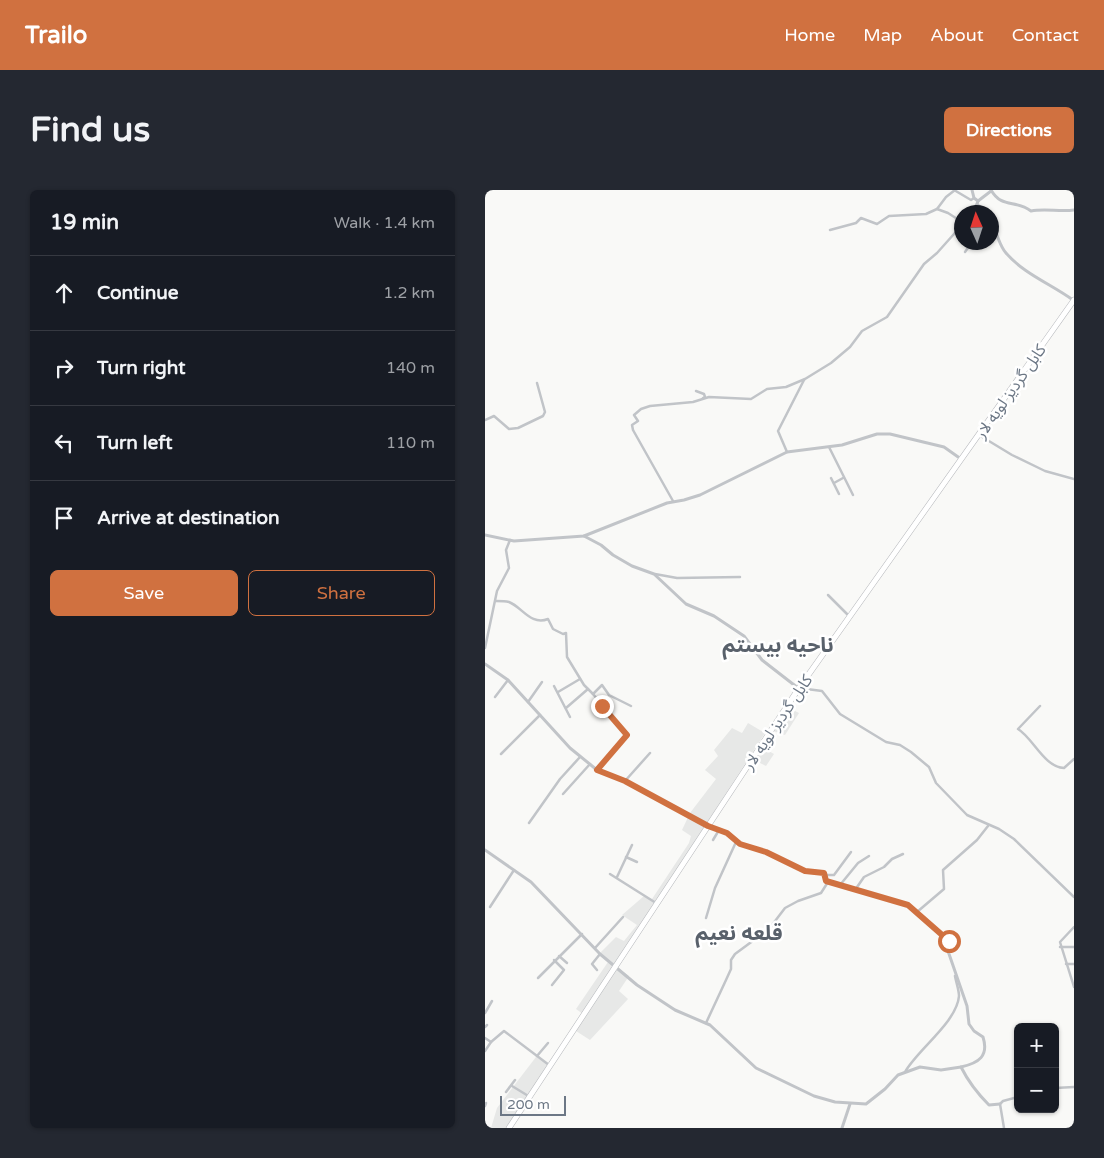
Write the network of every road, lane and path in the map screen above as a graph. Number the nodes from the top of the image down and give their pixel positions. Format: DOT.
graph roads {
  1 [pos="954,190"];
  2 [pos="972,190"];
  3 [pos="991,190"];
  4 [pos="974,198"];
  5 [pos="977,202"];
  6 [pos="975,205"];
  7 [pos="979,205"];
  8 [pos="937,209"];
  9 [pos="1074,210"];
  10 [pos="954,218"];
  11 [pos="830,230"];
  12 [pos="954,232"];
  13 [pos="999,238"];
  14 [pos="1074,300"];
  15 [pos="805,379"];
  16 [pos="537,383"];
  17 [pos="696,391"];
  18 [pos="701,398"];
  19 [pos="485,420"];
  20 [pos="978,435"];
  21 [pos="829,447"];
  22 [pos="787,452"];
  23 [pos="961,459"];
  24 [pos="831,478"];
  25 [pos="843,478"];
  26 [pos="1074,479"];
  27 [pos="834,483"];
  28 [pos="839,494"];
  29 [pos="853,495"];
  30 [pos="673,501"];
  31 [pos="485,535"];
  32 [pos="583,536"];
  33 [pos="510,540"];
  34 [pos="654,574"];
  35 [pos="740,577"];
  36 [pos="828,595"];
  37 [pos="496,601"];
  38 [pos="849,616"];
  39 [pos="485,648"];
  40 [pos="485,664"];
  41 [pos="580,679"];
  42 [pos="508,680"];
  43 [pos="542,682"];
  44 [pos="554,686"];
  45 [pos="799,688"];
  46 [pos="588,689"];
  47 [pos="557,692"];
  48 [pos="593,694"];
  49 [pos="495,697"];
  50 [pos="528,702"];
  51 [pos="631,706"];
  52 [pos="1040,706"];
  53 [pos="566,708"];
  54 [pos="540,715"];
  55 [pos="570,716"];
  56 [pos="501,754"];
  57 [pos="650,754"];
  58 [pos="580,757"];
  59 [pos="1074,759"];
  60 [pos="589,764"];
  61 [pos="597,770"];
  62 [pos="625,781"];
  63 [pos="563,794"];
  64 [pos="529,823"];
  65 [pos="708,826"];
  66 [pos="987,826"];
  67 [pos="720,829"];
  68 [pos="713,840"];
  69 [pos="736,842"];
  70 [pos="632,844"];
  71 [pos="485,850"];
  72 [pos="851,852"];
  73 [pos="903,854"];
  74 [pos="869,856"];
  75 [pos="626,857"];
  76 [pos="637,862"];
  77 [pos="514,870"];
  78 [pos="610,874"];
  79 [pos="825,875"];
  80 [pos="617,877"];
  81 [pos="828,882"];
  82 [pos="839,886"];
  83 [pos="855,890"];
  84 [pos="1074,897"];
  85 [pos="656,903"];
  86 [pos="490,907"];
  87 [pos="917,912"];
  88 [pos="623,917"];
  89 [pos="706,918"];
  90 [pos="1073,929"];
  91 [pos="582,934"];
  92 [pos="1060,947"];
  93 [pos="1074,947"];
  94 [pos="595,948"];
  95 [pos="600,954"];
  96 [pos="559,955"];
  97 [pos="554,960"];
  98 [pos="567,963"];
  99 [pos="1066,964"];
  100 [pos="1074,964"];
  101 [pos="616,967"];
  102 [pos="955,967"];
  103 [pos="597,970"];
  104 [pos="538,978"];
  105 [pos="1073,981"];
  106 [pos="552,985"];
  107 [pos="1074,987"];
  108 [pos="492,1001"];
  109 [pos="485,1013"];
  110 [pos="706,1023"];
  111 [pos="485,1038"];
  112 [pos="491,1042"];
  113 [pos="547,1043"];
  114 [pos="485,1051"];
  115 [pos="537,1056"];
  116 [pos="550,1066"];
  117 [pos="961,1067"];
  118 [pos="905,1073"];
  119 [pos="515,1080"];
  120 [pos="512,1086"];
  121 [pos="1074,1087"];
  122 [pos="1059,1088"];
  123 [pos="506,1092"];
  124 [pos="530,1097"];
  125 [pos="1014,1098"];
  126 [pos="850,1104"];
  127 [pos="1000,1104"];
  128 [pos="509,1128"];
  129 [pos="843,1128"];
  130 [pos="1004,1128"];
  1 -- 4 [label="street"];
  1 -- 8 [label="street"];
  2 -- 4 [label="street"];
  3 -- 5 [label="street"];
  3 -- 9 [label="street"];
  4 -- 5 [label="street"];
  5 -- 6 [label="street"];
  5 -- 7 [label="street"];
  8 -- 10 [label="street"];
  8 -- 11 [label="street"];
  12 -- 15 [label="street"];
  13 -- 14 [label="street"];
  14 -- 20 [label="highway, کابل گردیز لویه لار"];
  15 -- 18 [label="street"];
  15 -- 22 [label="street"];
  16 -- 19 [label="street"];
  17 -- 18 [label="street"];
  18 -- 30 [label="street"];
  20 -- 23 [label="highway, کابل گردیز لویه لار"];
  20 -- 26 [label="street"];
  21 -- 22 [label="street"];
  21 -- 23 [label="street"];
  21 -- 25 [label="street"];
  22 -- 30 [label="street"];
  23 -- 38 [label="highway, کابل گردیز لویه لار"];
  24 -- 27 [label="street"];
  25 -- 27 [label="street"];
  25 -- 29 [label="street"];
  27 -- 28 [label="street"];
  30 -- 32 [label="street"];
  31 -- 33 [label="street"];
  32 -- 33 [label="street"];
  32 -- 34 [label="street"];
  33 -- 37 [label="street"];
  34 -- 35 [label="street"];
  34 -- 45 [label="street"];
  36 -- 38 [label="street"];
  37 -- 39 [label="street"];
  37 -- 41 [label="street"];
  38 -- 45 [label="highway, کابل گردیز لویه لار"];
  40 -- 42 [label="street"];
  41 -- 46 [label="street"];
  41 -- 47 [label="street"];
  42 -- 49 [label="street"];
  42 -- 50 [label="street"];
  43 -- 50 [label="street"];
  44 -- 47 [label="street"];
  45 -- 65 [label="highway, کابل گردیز لویه لار"];
  45 -- 66 [label="street"];
  46 -- 48 [label="street"];
  46 -- 53 [label="street"];
  47 -- 53 [label="street"];
  48 -- 51 [label="street"];
  48 -- 61 [label="street"];
  50 -- 54 [label="street"];
  52 -- 59 [label="street"];
  53 -- 55 [label="street"];
  54 -- 56 [label="street"];
  54 -- 58 [label="street"];
  57 -- 62 [label="street"];
  58 -- 60 [label="street"];
  58 -- 64 [label="street"];
  60 -- 61 [label="street"];
  60 -- 63 [label="street"];
  61 -- 62 [label="street"];
  62 -- 65 [label="street"];
  65 -- 67 [label="street"];
  65 -- 85 [label="highway, کابل گردیز لویه لار"];
  66 -- 84 [label="street"];
  66 -- 87 [label="street"];
  67 -- 68 [label="street"];
  67 -- 69 [label="street"];
  69 -- 79 [label="street"];
  69 -- 89 [label="street"];
  70 -- 75 [label="street"];
  71 -- 77 [label="street"];
  72 -- 79 [label="street"];
  73 -- 83 [label="street"];
  74 -- 82 [label="street"];
  75 -- 76 [label="street"];
  75 -- 80 [label="street"];
  77 -- 86 [label="street"];
  77 -- 91 [label="street"];
  78 -- 80 [label="street"];
  79 -- 81 [label="street"];
  80 -- 85 [label="street"];
  81 -- 82 [label="street"];
  81 -- 110 [label="street"];
  82 -- 83 [label="street"];
  83 -- 87 [label="street"];
  85 -- 101 [label="highway, کابل گردیز لویه لار"];
  87 -- 102 [label="street"];
  88 -- 94 [label="street"];
  90 -- 92 [label="street"];
  91 -- 94 [label="street"];
  91 -- 96 [label="street"];
  92 -- 93 [label="street"];
  92 -- 99 [label="street"];
  94 -- 95 [label="street"];
  95 -- 101 [label="street"];
  95 -- 103 [label="street"];
  96 -- 97 [label="street"];
  96 -- 98 [label="street"];
  97 -- 104 [label="street"];
  97 -- 106 [label="street"];
  99 -- 100 [label="street"];
  99 -- 105 [label="street"];
  101 -- 110 [label="street"];
  101 -- 116 [label="highway, کابل گردیز لویه لار"];
  102 -- 117 [label="street"];
  102 -- 118 [label="street"];
  105 -- 107 [label="street"];
  108 -- 109 [label="street"];
  110 -- 126 [label="street"];
  111 -- 112 [label="street"];
  112 -- 114 [label="street"];
  112 -- 115 [label="street"];
  113 -- 115 [label="street"];
  115 -- 116 [label="street"];
  116 -- 124 [label="highway, کابل گردیز لویه لار"];
  117 -- 118 [label="street"];
  117 -- 127 [label="street"];
  118 -- 126 [label="street"];
  119 -- 120 [label="street"];
  120 -- 123 [label="street"];
  120 -- 124 [label="street"];
  121 -- 122 [label="street"];
  124 -- 128 [label="highway, کابل گردیز لویه لار"];
  125 -- 127 [label="street"];
  126 -- 129 [label="street"];
  127 -- 130 [label="street"];
}
